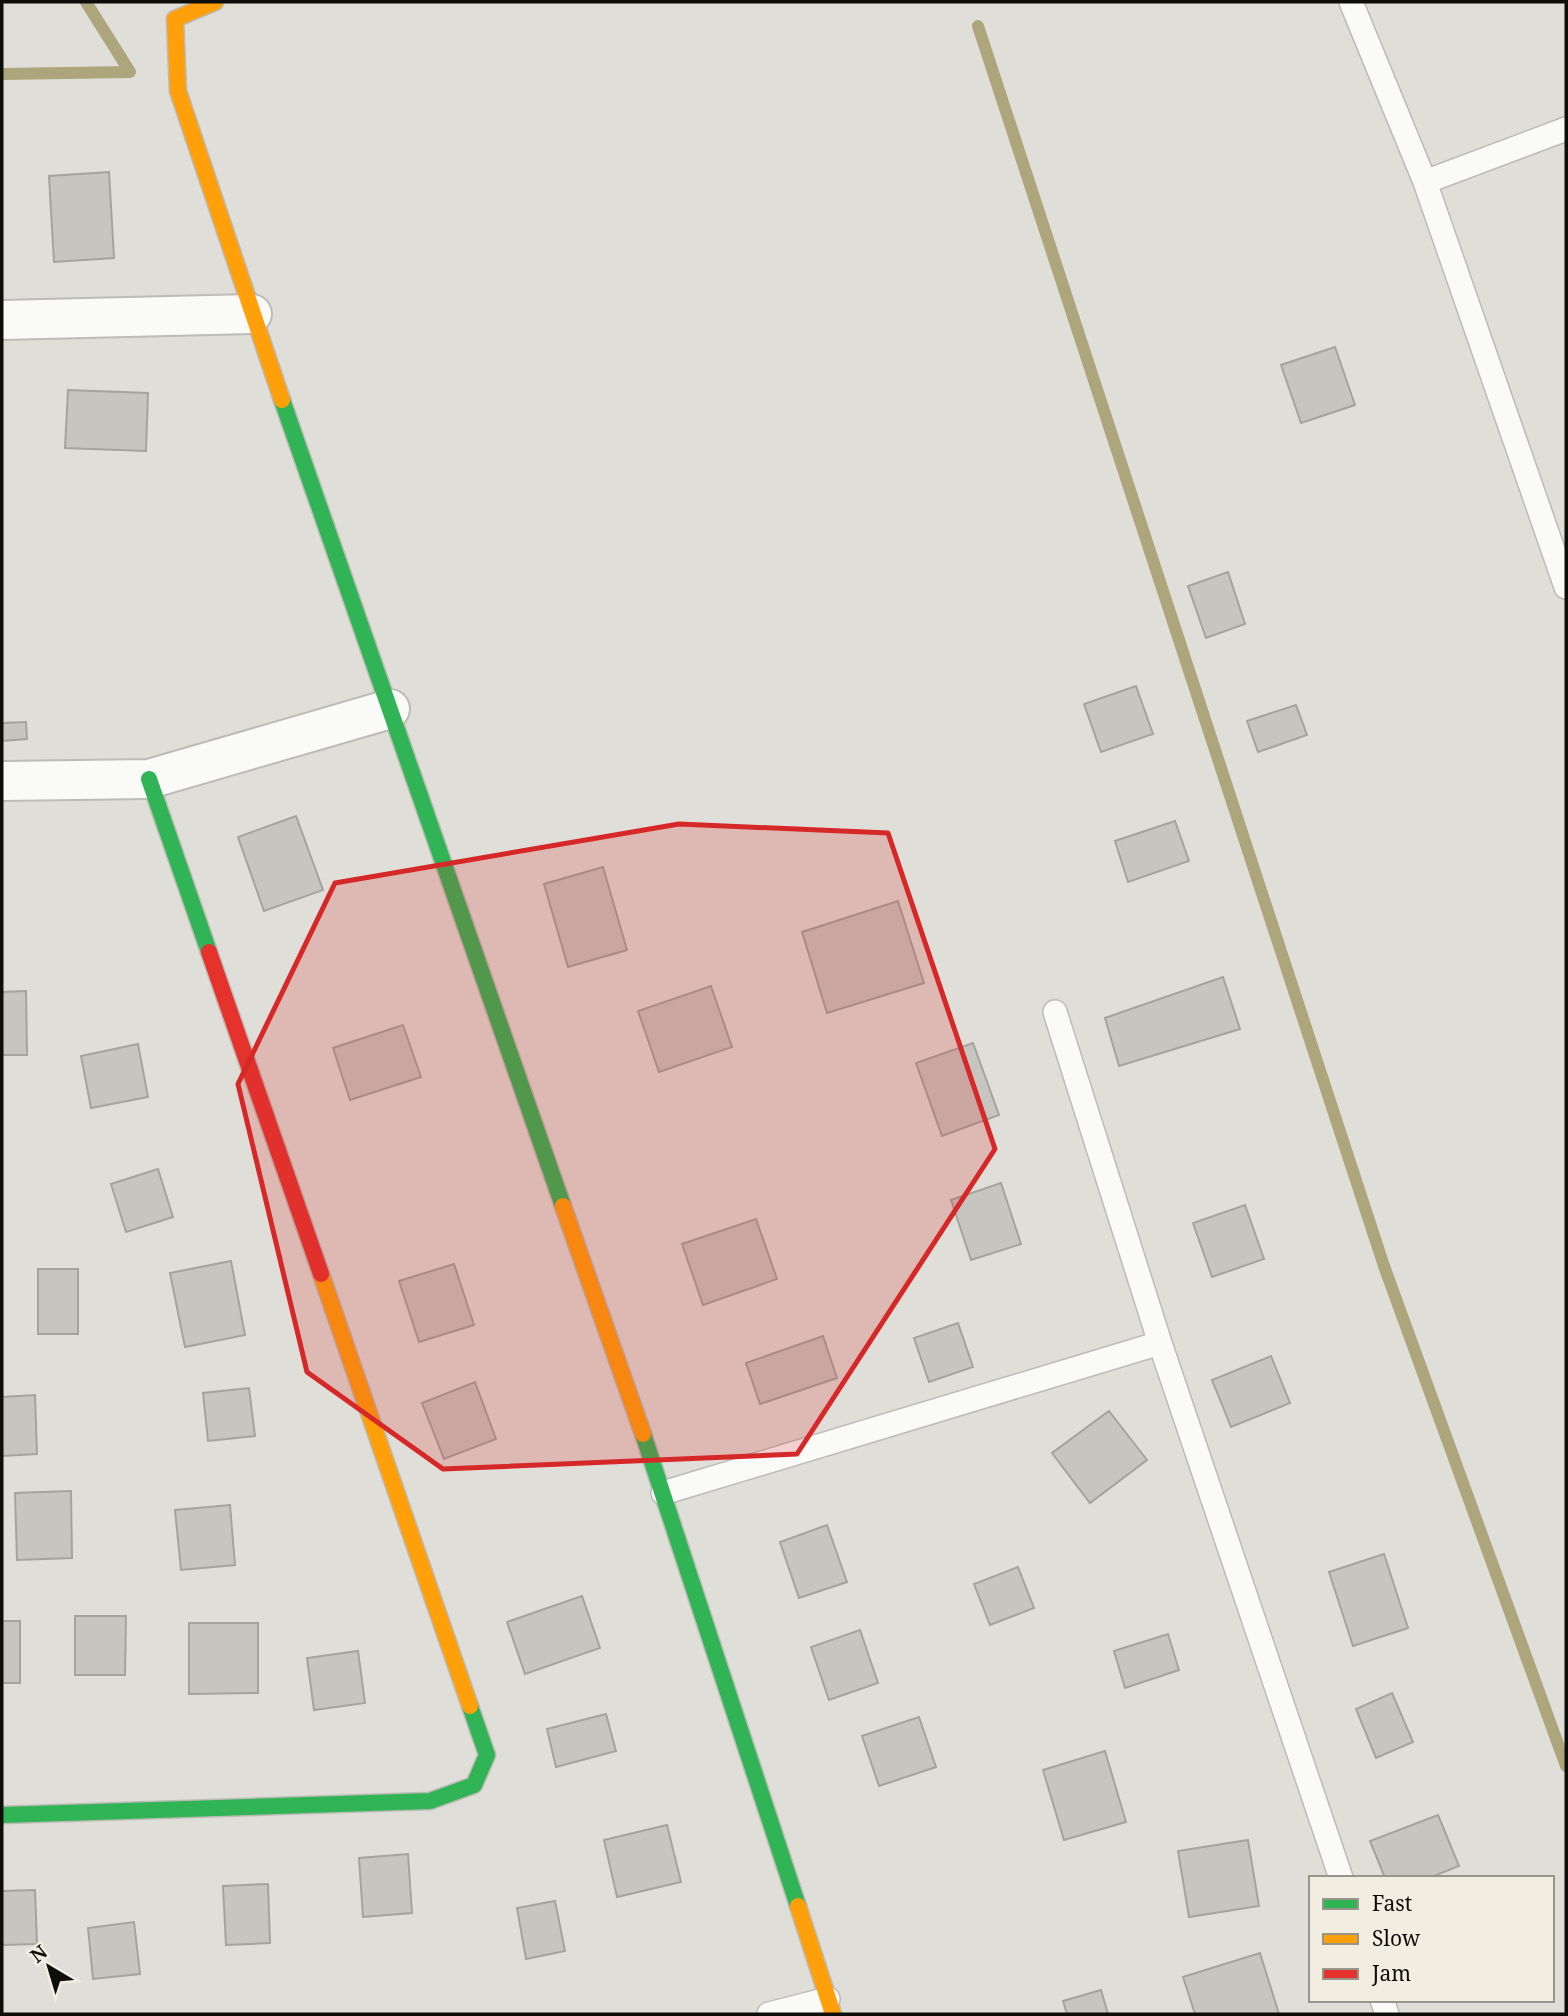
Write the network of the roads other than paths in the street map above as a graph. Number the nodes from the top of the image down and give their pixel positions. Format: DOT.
graph roads {
  1 [pos="215,2"];
  2 [pos="1352,2"];
  3 [pos="169,10"];
  4 [pos="1566,129"];
  5 [pos="1425,182"];
  6 [pos="252,314"];
  7 [pos="2,320"];
  8 [pos="1566,587"];
  9 [pos="390,709"];
  10 [pos="149,779"];
  11 [pos="2,781"];
  12 [pos="1055,1012"];
  13 [pos="1160,1343"];
  14 [pos="663,1493"];
  15 [pos="2,1815"];
  16 [pos="1340,1876"];
  17 [pos="830,2007"];
  18 [pos="769,2014"];
  1 -- 3 [label="street"];
  2 -- 5 [label="lane"];
  3 -- 6 [label="street"];
  4 -- 5 [label="lane"];
  5 -- 8 [label="lane"];
  6 -- 7 [label="street"];
  6 -- 9 [label="street"];
  9 -- 10 [label="street"];
  9 -- 14 [label="street"];
  10 -- 11 [label="street"];
  10 -- 15 [label="street"];
  12 -- 13 [label="lane"];
  13 -- 14 [label="lane"];
  13 -- 16 [label="lane"];
  14 -- 17 [label="street"];
  17 -- 18 [label="lane"];
}
